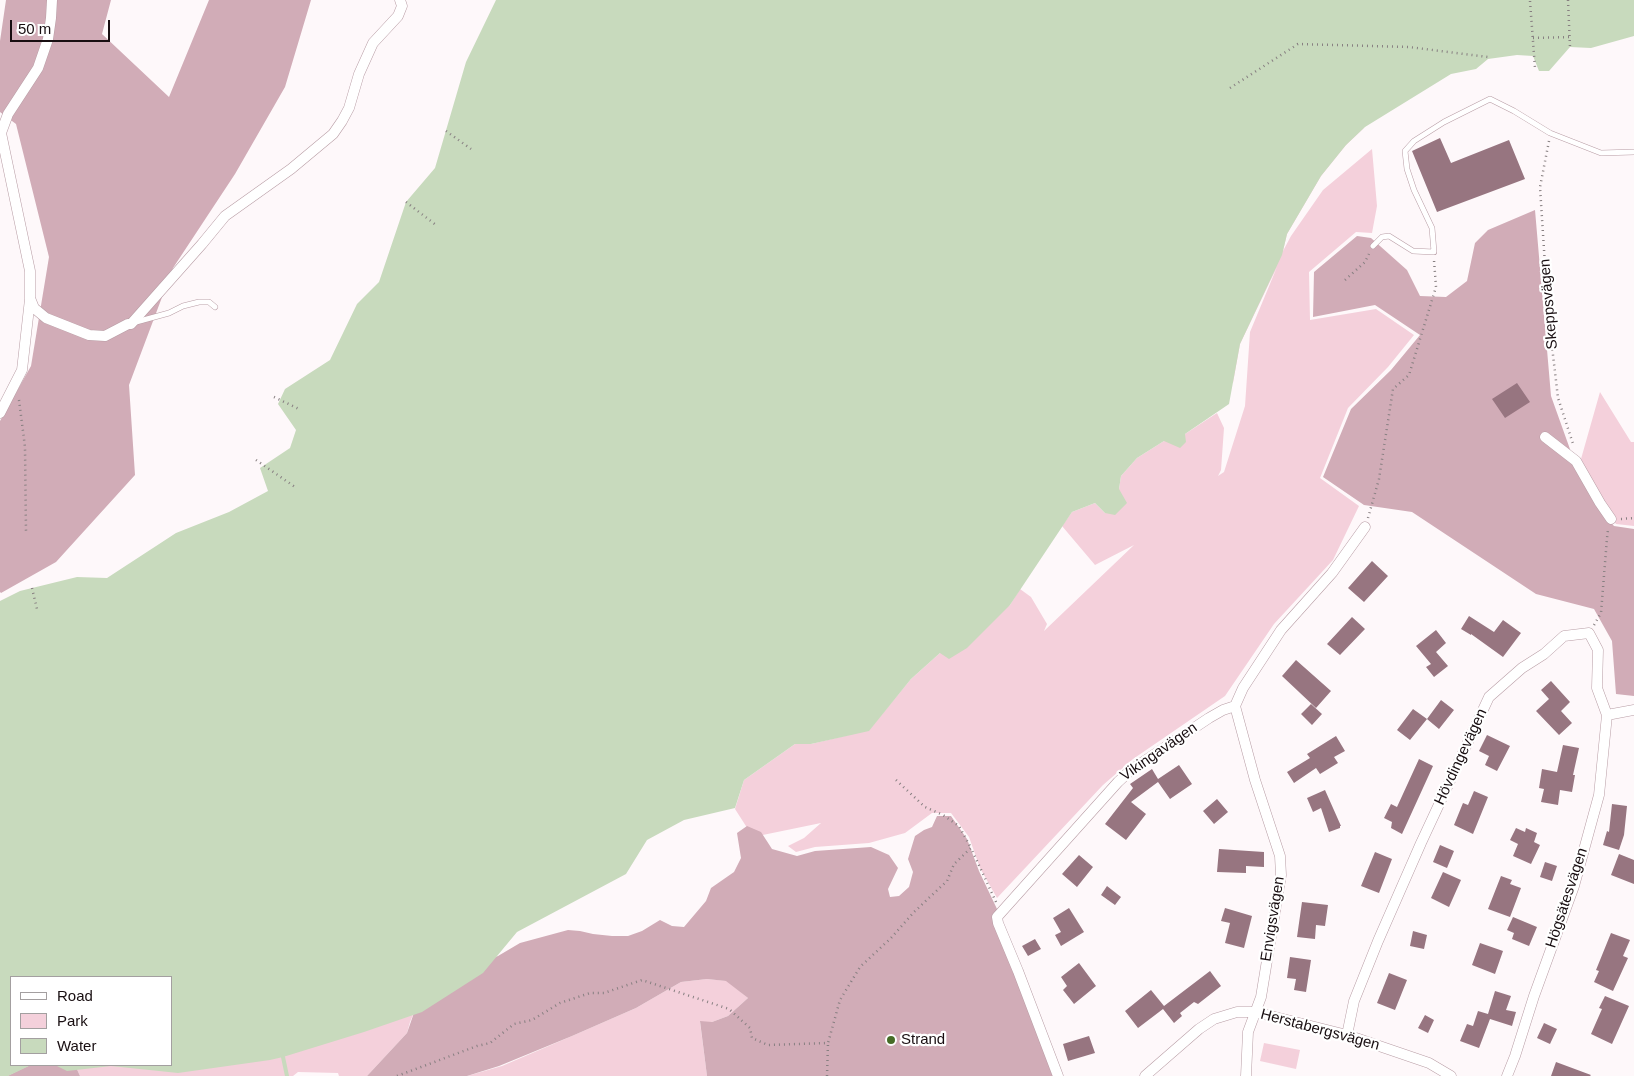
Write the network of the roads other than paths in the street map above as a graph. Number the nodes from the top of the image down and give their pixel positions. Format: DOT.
graph roads {
  1 [pos="52,0"];
  2 [pos="400,0"];
  3 [pos="1,134"];
  4 [pos="1634,152"];
  5 [pos="1373,246"];
  6 [pos="30,298"];
  7 [pos="215,307"];
  8 [pos="130,324"];
  9 [pos="0,413"];
  10 [pos="1545,437"];
  11 [pos="1611,519"];
  12 [pos="1365,527"];
  13 [pos="1235,706"];
  14 [pos="1634,710"];
  15 [pos="1607,715"];
  16 [pos="1255,1012"];
  17 [pos="1347,1035"];
  18 [pos="1058,1076"];
  19 [pos="1146,1076"];
  20 [pos="1246,1076"];
  21 [pos="1451,1076"];
  22 [pos="1507,1076"];
  1 -- 3 [label="street"];
  2 -- 8 [label="street"];
  3 -- 6 [label="street"];
  4 -- 5 [label="lane"];
  6 -- 8 [label="street"];
  6 -- 9 [label="street"];
  7 -- 8 [label="lane"];
  10 -- 11 [label="street"];
  12 -- 13 [label="street"];
  13 -- 16 [label="street, Envigsvägen"];
  13 -- 18 [label="street, Vikingavägen"];
  14 -- 15 [label="street"];
  15 -- 17 [label="street, Hövdingevägen"];
  15 -- 22 [label="street, Högsätesvägen"];
  16 -- 17 [label="street, Herstabergsvägen"];
  16 -- 19 [label="street, Herstabergsvägen"];
  16 -- 20 [label="street, Envigsvägen"];
  17 -- 21 [label="street, Herstabergsvägen"];
}
